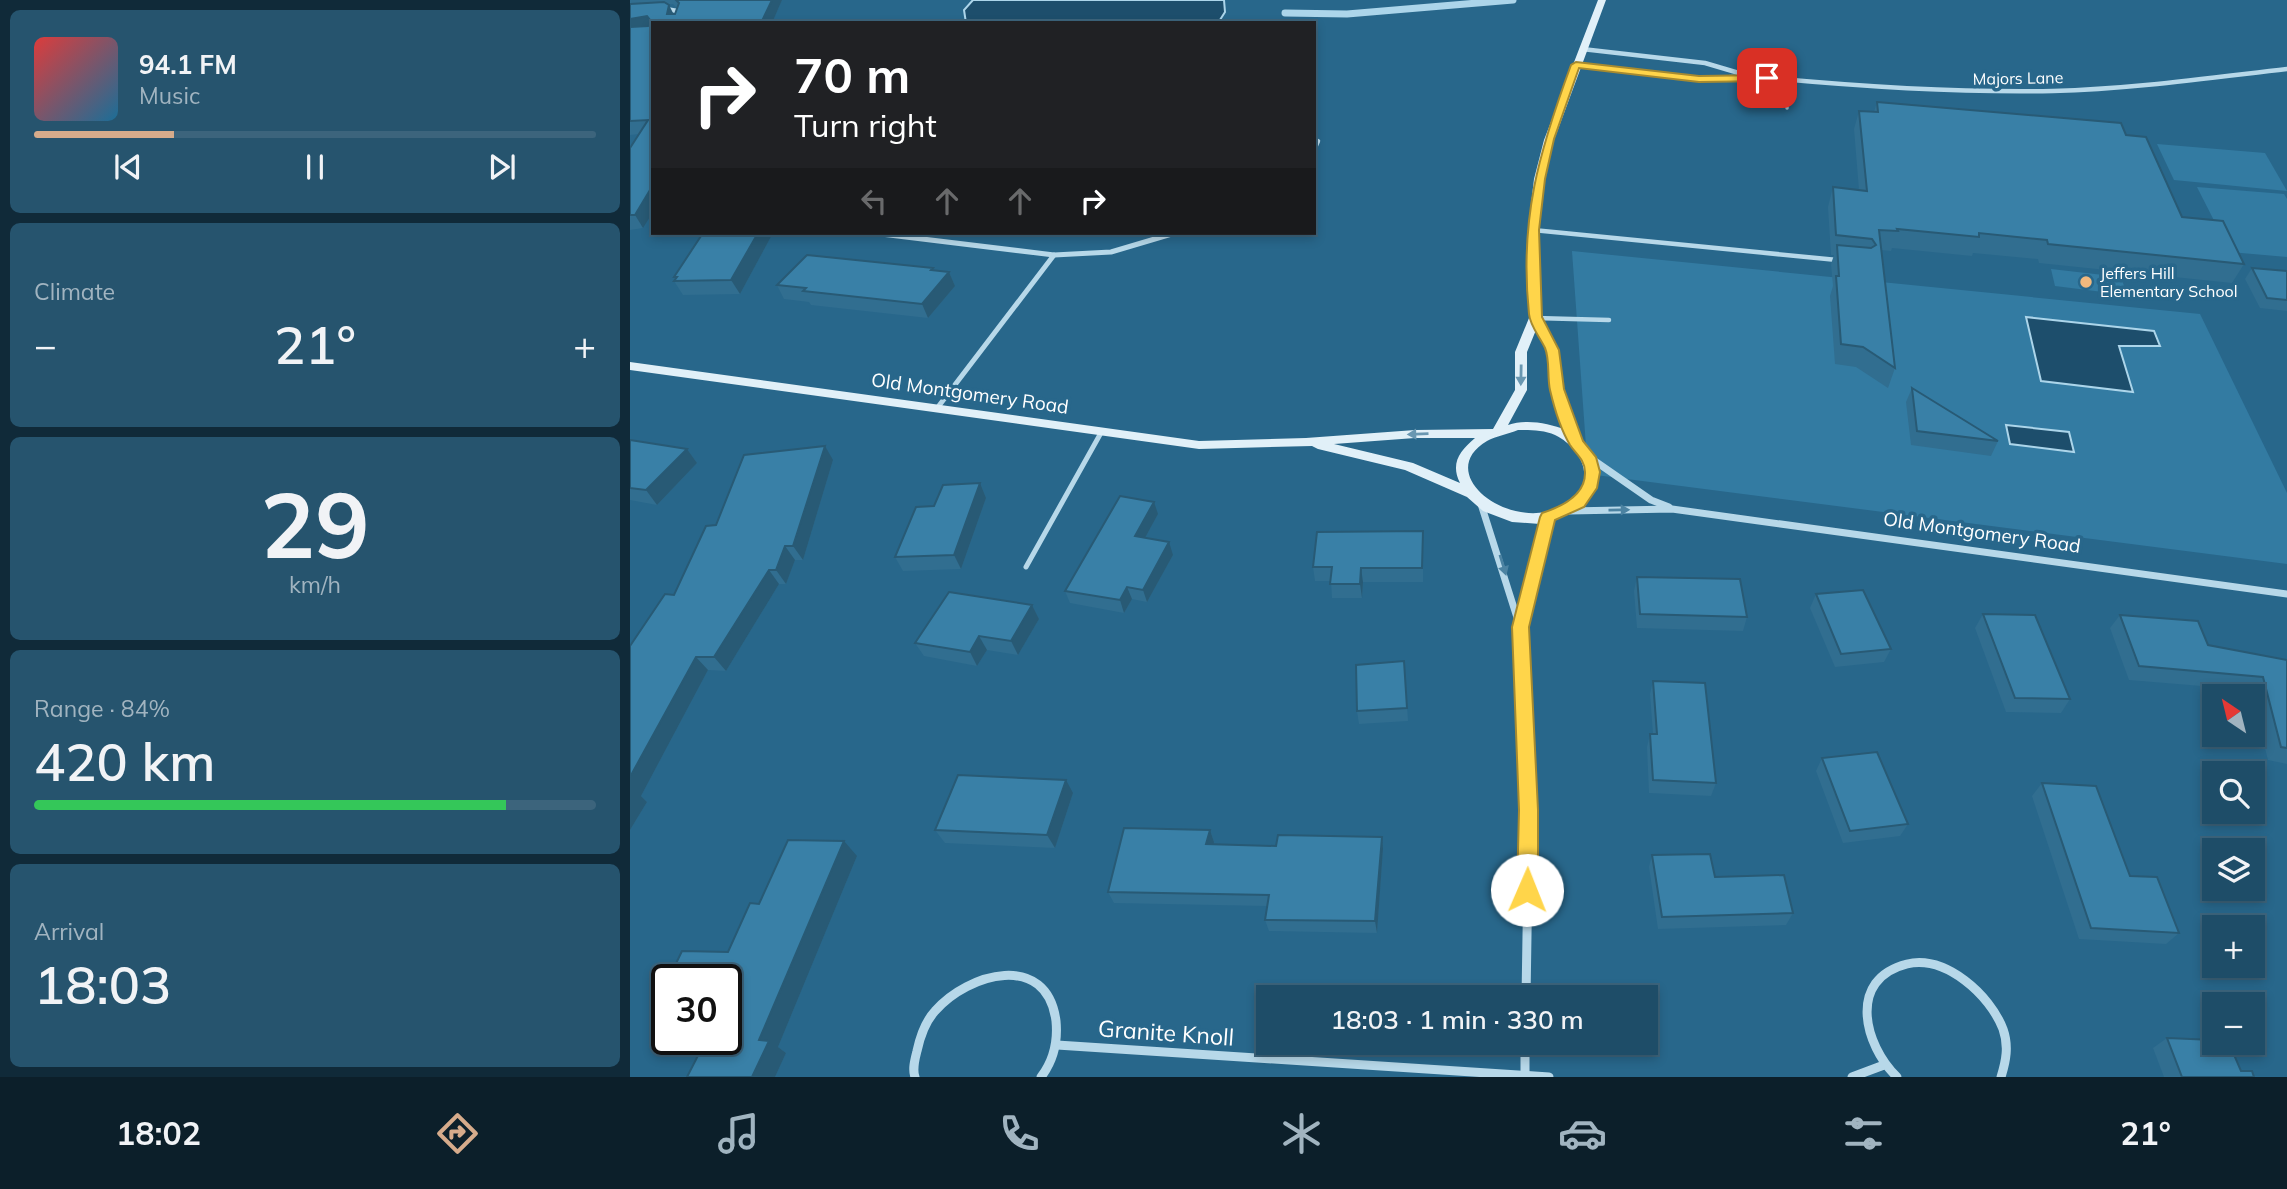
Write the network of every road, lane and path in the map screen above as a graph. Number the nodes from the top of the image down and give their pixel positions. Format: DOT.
graph roads {
  1 [pos="1602,0"];
  2 [pos="658,8"];
  3 [pos="678,21"];
  4 [pos="1582,50"];
  5 [pos="1576,65"];
  6 [pos="2287,69"];
  7 [pos="1749,76"];
  8 [pos="1785,80"];
  9 [pos="1787,108"];
  10 [pos="1318,141"];
  11 [pos="1316,146"];
  12 [pos="1533,230"];
  13 [pos="1168,235"];
  14 [pos="923,236"];
  15 [pos="1054,255"];
  16 [pos="1851,261"];
  17 [pos="1535,317"];
  18 [pos="1609,320"];
  19 [pos="630,366"];
  20 [pos="938,407"];
  21 [pos="1101,431"];
  22 [pos="1493,431"];
  23 [pos="1306,442"];
  24 [pos="1577,443"];
  25 [pos="1589,457"];
  26 [pos="1468,492"];
  27 [pos="1481,504"];
  28 [pos="1672,509"];
  29 [pos="1566,511"];
  30 [pos="1548,517"];
  31 [pos="1026,567"];
  32 [pos="2287,594"];
  33 [pos="1521,627"];
  34 [pos="1526,985"];
  35 [pos="1057,1045"];
  36 [pos="1525,1055"];
  37 [pos="1884,1065"];
  38 [pos="915,1077"];
  39 [pos="1041,1077"];
  40 [pos="1525,1077"];
  41 [pos="1549,1077"];
  42 [pos="1852,1077"];
  43 [pos="1897,1077"];
  44 [pos="2001,1077"];
  1 -- 4 [label="street"];
  2 -- 3 [label="street"];
  4 -- 5 [label="street"];
  4 -- 7 [label="street, Majors Lane"];
  5 -- 7 [label="street, Majors Lane"];
  5 -- 12 [label="street"];
  6 -- 8 [label="street, Majors Lane"];
  7 -- 8 [label="street, Majors Lane"];
  8 -- 9 [label="lane"];
  10 -- 11 [label="street"];
  12 -- 16 [label="lane"];
  12 -- 17 [label="street"];
  13 -- 15 [label="street"];
  14 -- 15 [label="street"];
  15 -- 20 [label="street"];
  17 -- 18 [label="lane"];
  17 -- 22 [label="street, one-way"];
  17 -- 24 [label="street"];
  19 -- 20 [label="street, Old Montgomery Road"];
  20 -- 21 [label="street, Old Montgomery Road"];
  21 -- 23 [label="street, Old Montgomery Road"];
  21 -- 31 [label="lane"];
  22 -- 23 [label="street, Old Montgomery Road, one-way"];
  22 -- 24 [label="street"];
  22 -- 26 [label="street"];
  23 -- 26 [label="street, Old Montgomery Road"];
  24 -- 25 [label="street"];
  25 -- 28 [label="street, Old Montgomery Road"];
  25 -- 29 [label="street"];
  26 -- 27 [label="street"];
  27 -- 30 [label="street"];
  27 -- 33 [label="street, one-way"];
  29 -- 28 [label="street, Old Montgomery Road, one-way"];
  28 -- 32 [label="street, Old Montgomery Road"];
  29 -- 30 [label="street"];
  30 -- 33 [label="street"];
  33 -- 34 [label="street"];
  35 -- 38 [label="street"];
  35 -- 39 [label="street"];
  35 -- 40 [label="street, Granite Knoll"];
  36 -- 40 [label="street"];
  37 -- 42 [label="street"];
  37 -- 43 [label="street"];
  37 -- 44 [label="street"];
  40 -- 41 [label="street, Granite Knoll"];
}
